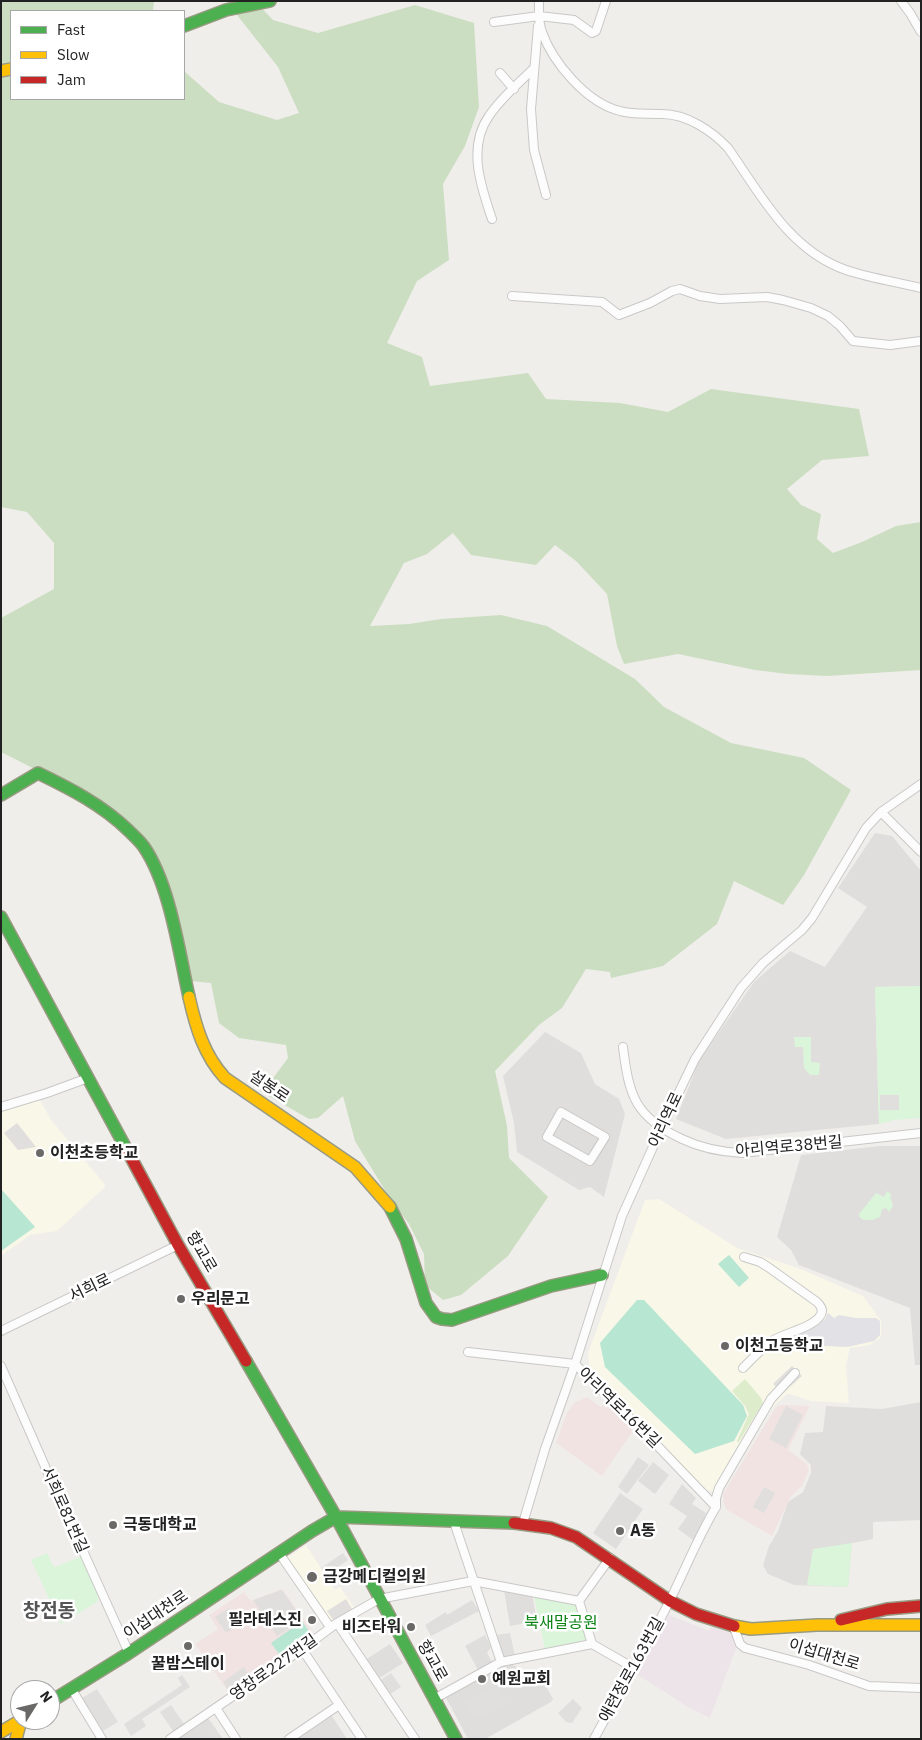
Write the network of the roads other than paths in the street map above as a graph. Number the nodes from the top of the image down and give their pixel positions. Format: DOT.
graph roads {
  1 [pos="270,1"];
  2 [pos="539,1"];
  3 [pos="606,1"];
  4 [pos="901,1"];
  5 [pos="539,16"];
  6 [pos="494,22"];
  7 [pos="185,26"];
  8 [pos="921,32"];
  9 [pos="552,53"];
  10 [pos="534,65"];
  11 [pos="500,72"];
  12 [pos="514,89"];
  13 [pos="546,195"];
  14 [pos="492,219"];
  15 [pos="921,288"];
  16 [pos="512,296"];
  17 [pos="921,341"];
  18 [pos="921,784"];
  19 [pos="1,795"];
  20 [pos="882,812"];
  21 [pos="921,852"];
  22 [pos="2,921"];
  23 [pos="623,1047"];
  24 [pos="88,1078"];
  25 [pos="1,1107"];
  26 [pos="561,1112"];
  27 [pos="661,1129"];
  28 [pos="921,1133"];
  29 [pos="178,1245"];
  30 [pos="744,1257"];
  31 [pos="602,1275"];
  32 [pos="1,1331"];
  33 [pos="468,1352"];
  34 [pos="575,1364"];
  35 [pos="1,1366"];
  36 [pos="743,1368"];
  37 [pos="795,1373"];
  38 [pos="716,1506"];
  39 [pos="336,1517"];
  40 [pos="454,1522"];
  41 [pos="523,1523"];
  42 [pos="279,1552"];
  43 [pos="610,1558"];
  44 [pos="473,1581"];
  45 [pos="379,1599"];
  46 [pos="579,1601"];
  47 [pos="670,1601"];
  48 [pos="921,1606"];
  49 [pos="333,1625"];
  50 [pos="733,1625"];
  51 [pos="817,1625"];
  52 [pos="921,1625"];
  53 [pos="592,1644"];
  54 [pos="302,1648"];
  55 [pos="129,1652"];
  56 [pos="500,1662"];
  57 [pos="634,1668"];
  58 [pos="71,1688"];
  59 [pos="921,1688"];
  60 [pos="60,1695"];
  61 [pos="434,1700"];
  62 [pos="339,1704"];
  63 [pos="216,1708"];
  64 [pos="102,1739"];
  65 [pos="170,1739"];
  66 [pos="236,1739"];
  67 [pos="289,1739"];
  68 [pos="362,1739"];
  69 [pos="415,1739"];
  70 [pos="456,1739"];
  71 [pos="594,1739"];
  1 -- 7 [label="street"];
  2 -- 5 [label="street"];
  3 -- 5 [label="street"];
  4 -- 8 [label="street"];
  5 -- 6 [label="street"];
  5 -- 9 [label="street"];
  5 -- 10 [label="street"];
  9 -- 10 [label="street"];
  9 -- 15 [label="street"];
  10 -- 12 [label="street"];
  10 -- 13 [label="street"];
  11 -- 12 [label="street"];
  12 -- 14 [label="street"];
  16 -- 17 [label="street"];
  18 -- 20 [label="street, 아리역로"];
  19 -- 31 [label="street, 설봉로"];
  20 -- 21 [label="street"];
  20 -- 27 [label="street, 아리역로"];
  22 -- 24 [label="street, 향교로"];
  23 -- 27 [label="street, 아리역로38번길"];
  24 -- 25 [label="street"];
  24 -- 29 [label="street, 향교로"];
  26 -- 26 [label="street"];
  27 -- 28 [label="street, 아리역로38번길"];
  27 -- 31 [label="street, 아리역로"];
  29 -- 32 [label="street, 서희로"];
  29 -- 39 [label="street, 향교로"];
  30 -- 36 [label="street"];
  31 -- 34 [label="street, 아리역로"];
  33 -- 34 [label="street, 아리역로16번길"];
  34 -- 38 [label="street, 아리역로16번길"];
  34 -- 41 [label="street, 아리역로"];
  35 -- 55 [label="street, 서희로81번길"];
  37 -- 38 [label="street, 애련정로163번길"];
  38 -- 47 [label="street, 애련정로163번길"];
  39 -- 40 [label="street, 이섭대천로"];
  39 -- 42 [label="street, 이섭대천로"];
  39 -- 45 [label="street, 향교로"];
  40 -- 41 [label="street, 이섭대천로"];
  40 -- 44 [label="street"];
  41 -- 43 [label="street, 이섭대천로"];
  42 -- 49 [label="street"];
  42 -- 55 [label="street, 이섭대천로"];
  43 -- 46 [label="street"];
  43 -- 47 [label="street, 이섭대천로"];
  44 -- 45 [label="street"];
  44 -- 46 [label="street"];
  44 -- 56 [label="street"];
  45 -- 49 [label="street, 영창로227번길"];
  45 -- 61 [label="street, 향교로"];
  46 -- 53 [label="street"];
  47 -- 50 [label="street, 이섭대천로"];
  47 -- 57 [label="street, 애련정로163번길"];
  48 -- 51 [label="street"];
  49 -- 54 [label="street, 영창로227번길"];
  49 -- 69 [label="street"];
  50 -- 51 [label="street, 이섭대천로"];
  50 -- 59 [label="street, 이섭대천로"];
  51 -- 52 [label="street, 이섭대천로"];
  53 -- 56 [label="street"];
  53 -- 57 [label="street"];
  54 -- 62 [label="street"];
  54 -- 63 [label="street, 영창로227번길"];
  55 -- 58 [label="street, 이섭대천로"];
  56 -- 61 [label="street"];
  57 -- 71 [label="street, 애련정로163번길"];
  58 -- 60 [label="street, 이섭대천로"];
  58 -- 64 [label="street"];
  61 -- 70 [label="street, 향교로"];
  62 -- 67 [label="street"];
  62 -- 68 [label="street"];
  63 -- 65 [label="street, 영창로227번길"];
  63 -- 66 [label="street"];
}
